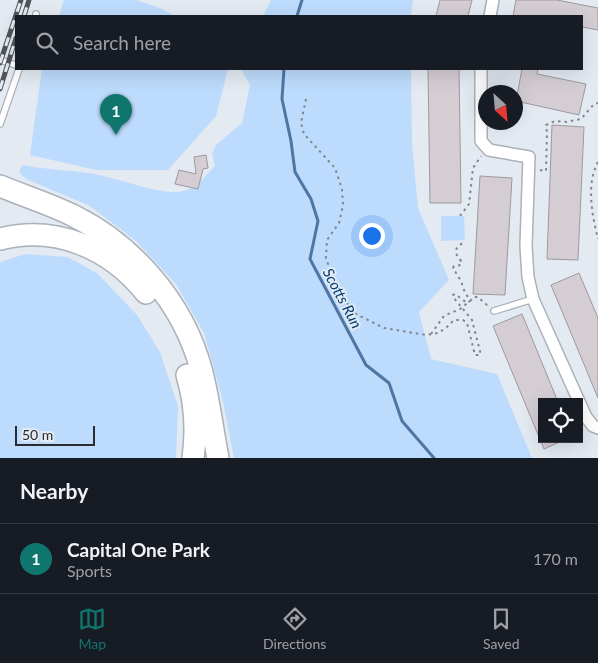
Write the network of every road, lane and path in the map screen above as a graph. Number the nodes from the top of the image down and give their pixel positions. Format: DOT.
graph roads {
  1 [pos="493,0"];
  2 [pos="490,15"];
  3 [pos="0,60"];
  4 [pos="15,65"];
  5 [pos="19,70"];
  6 [pos="480,70"];
  7 [pos="306,99"];
  8 [pos="598,103"];
  9 [pos="0,124"];
  10 [pos="488,149"];
  11 [pos="598,162"];
  12 [pos="529,169"];
  13 [pos="0,186"];
  14 [pos="460,216"];
  15 [pos="598,238"];
  16 [pos="0,239"];
  17 [pos="463,240"];
  18 [pos="533,299"];
  19 [pos="468,302"];
  20 [pos="462,308"];
  21 [pos="494,312"];
  22 [pos="431,334"];
  23 [pos="598,428"];
  24 [pos="193,458"];
  25 [pos="218,458"];
  1 -- 2 [label="street"];
  3 -- 4 [label="lane"];
  5 -- 9 [label="lane"];
  6 -- 10 [label="street"];
  7 -- 22 [label="path"];
  8 -- 12 [label="path"];
  10 -- 12 [label="street"];
  10 -- 14 [label="path"];
  11 -- 15 [label="path"];
  12 -- 18 [label="street"];
  13 -- 25 [label="highway"];
  16 -- 24 [label="highway"];
  17 -- 19 [label="path"];
  18 -- 21 [label="lane"];
  18 -- 23 [label="street"];
  19 -- 20 [label="path"];
  19 -- 20 [label="path"];
  19 -- 21 [label="path"];
  20 -- 22 [label="path"];
  20 -- 22 [label="path"];
}
